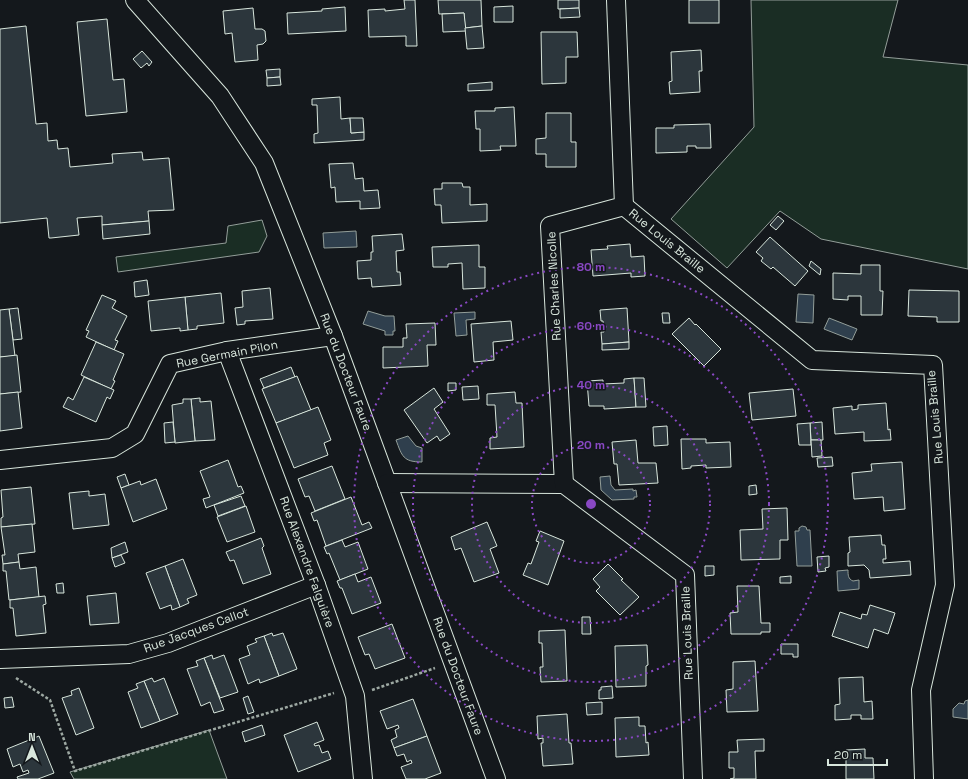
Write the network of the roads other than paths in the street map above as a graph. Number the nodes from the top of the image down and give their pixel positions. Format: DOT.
graph roads {
  1 [pos="136,0"];
  2 [pos="616,0"];
  3 [pos="624,206"];
  4 [pos="333,336"];
  5 [pos="227,351"];
  6 [pos="0,460"];
  7 [pos="387,483"];
  8 [pos="564,484"];
  9 [pos="316,586"];
  10 [pos="0,659"];
  11 [pos="363,779"];
  12 [pos="496,779"];
  13 [pos="693,779"];
  14 [pos="924,779"];
  1 -- 4 [label="street, Rue du Docteur Faure"];
  2 -- 3 [label="street"];
  3 -- 8 [label="street, Rue Charles Nicolle"];
  3 -- 14 [label="street, Rue Louis Braille"];
  4 -- 5 [label="street, Rue Germain Pilon"];
  4 -- 7 [label="street, Rue du Docteur Faure"];
  5 -- 6 [label="street, Rue Germain Pilon"];
  5 -- 9 [label="street, Rue Alexandre Falguière"];
  7 -- 8 [label="street"];
  7 -- 12 [label="street, Rue du Docteur Faure"];
  8 -- 13 [label="street, Rue Louis Braille"];
  9 -- 10 [label="street, Rue Jacques Callot"];
  9 -- 11 [label="street, Rue Alexandre Falguière"];
}
